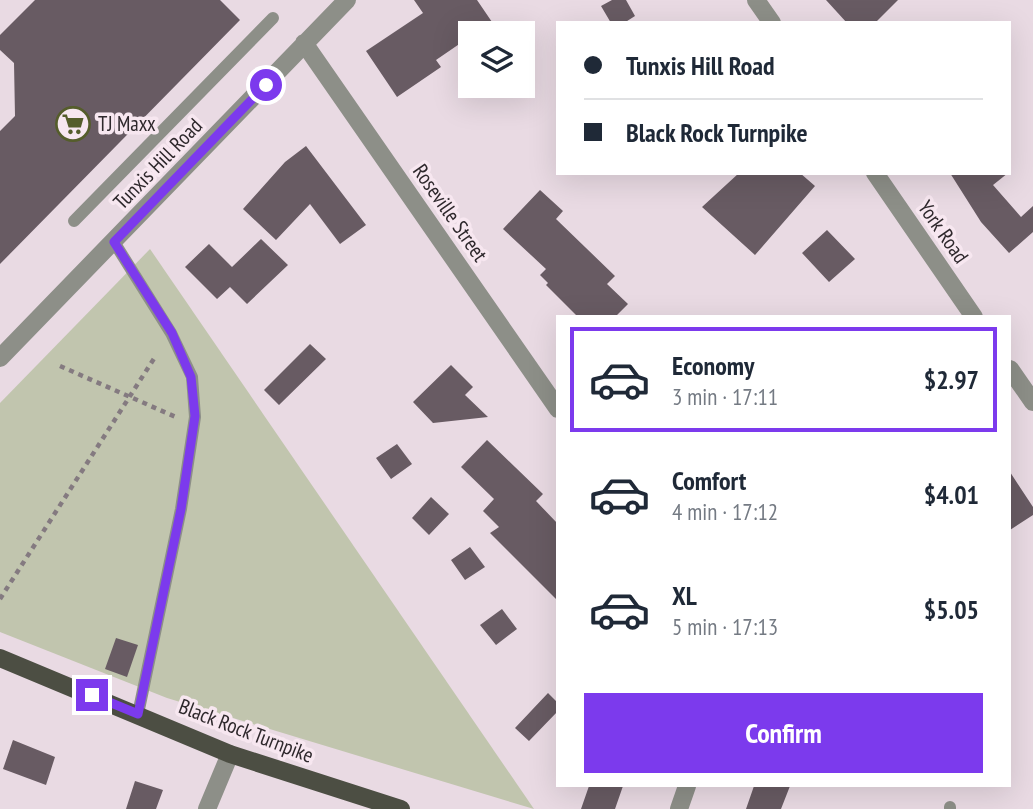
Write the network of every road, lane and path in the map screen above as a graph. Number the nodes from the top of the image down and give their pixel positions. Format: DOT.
graph roads {
  1 [pos="347,0"];
  2 [pos="756,0"];
  3 [pos="273,18"];
  4 [pos="771,21"];
  5 [pos="304,43"];
  6 [pos="876,175"];
  7 [pos="75,221"];
  8 [pos="114,242"];
  9 [pos="973,315"];
  10 [pos="155,357"];
  11 [pos="0,358"];
  12 [pos="60,366"];
  13 [pos="1011,370"];
  14 [pos="130,397"];
  15 [pos="1033,402"];
  16 [pos="556,406"];
  17 [pos="195,426"];
  18 [pos="0,599"];
  19 [pos="0,659"];
  20 [pos="138,714"];
  21 [pos="230,754"];
  22 [pos="687,787"];
  23 [pos="207,809"];
  24 [pos="401,809"];
  25 [pos="679,809"];
  1 -- 5 [label="street, Tunxis Hill Road"];
  2 -- 4 [label="street"];
  3 -- 7 [label="lane"];
  5 -- 8 [label="street, Tunxis Hill Road"];
  5 -- 16 [label="street, Roseville Street"];
  6 -- 9 [label="street, York Road"];
  8 -- 11 [label="street, Tunxis Hill Road"];
  8 -- 17 [label="lane"];
  10 -- 14 [label="path"];
  12 -- 14 [label="path"];
  13 -- 15 [label="street"];
  14 -- 17 [label="path"];
  14 -- 18 [label="path"];
  17 -- 20 [label="lane"];
  19 -- 20 [label="main road, Black Rock Turnpike"];
  20 -- 21 [label="main road, Black Rock Turnpike"];
  21 -- 23 [label="street"];
  21 -- 24 [label="main road, Black Rock Turnpike"];
  22 -- 25 [label="street"];
}
